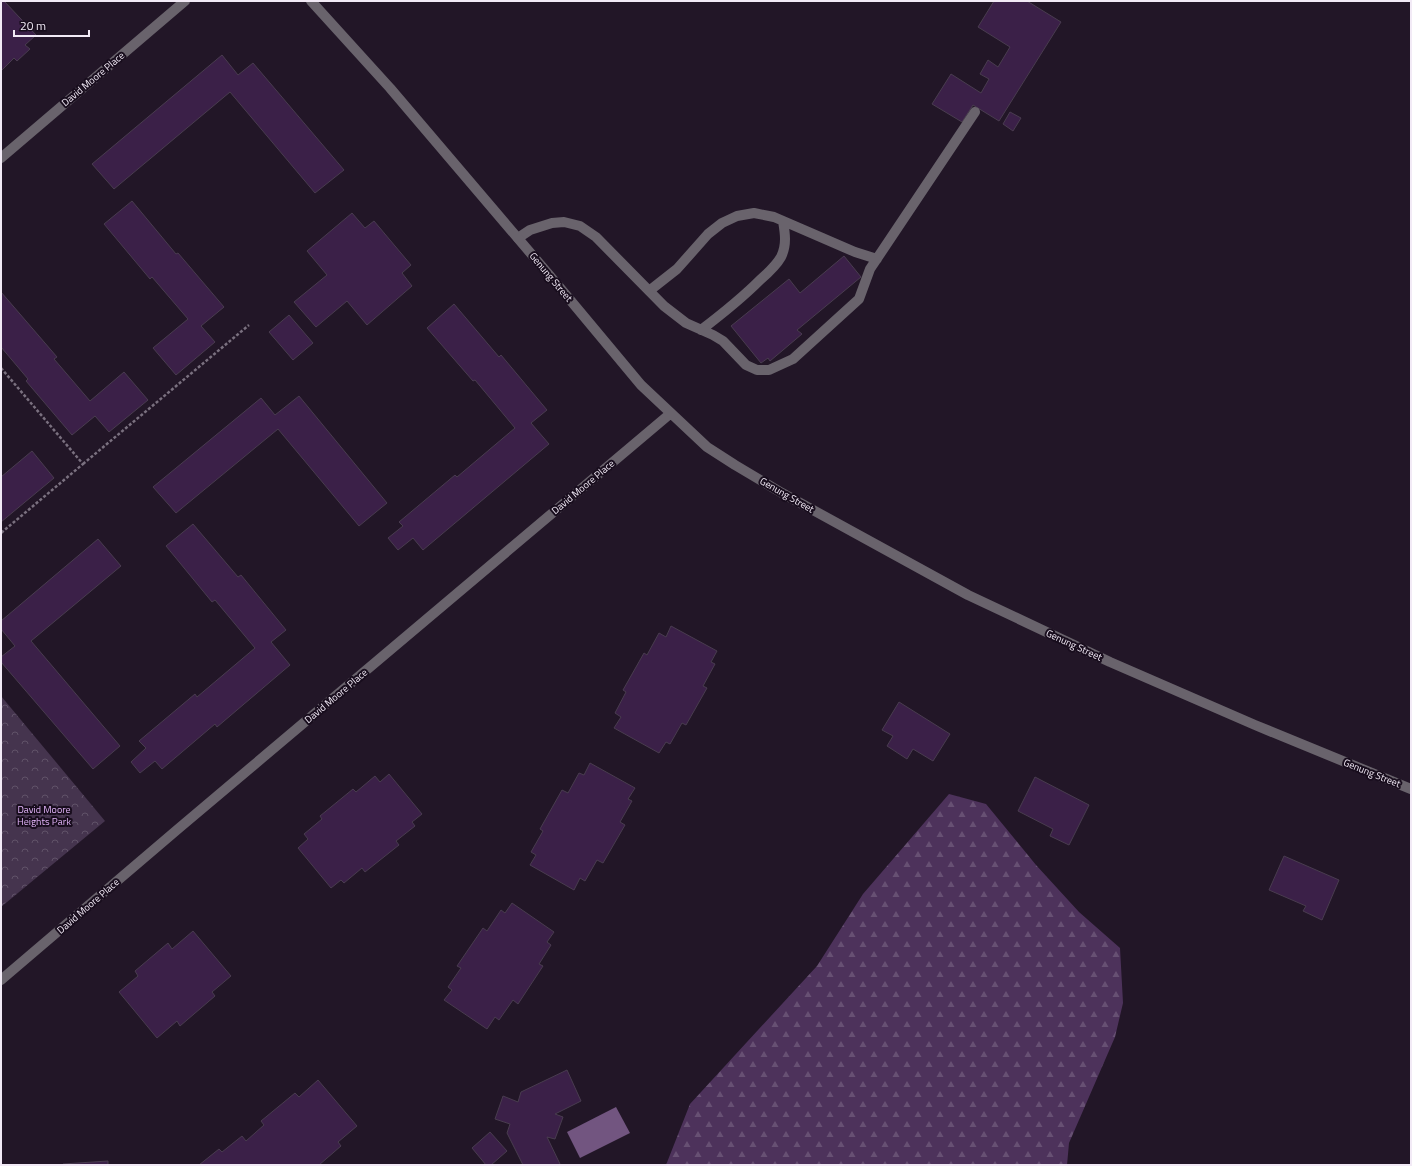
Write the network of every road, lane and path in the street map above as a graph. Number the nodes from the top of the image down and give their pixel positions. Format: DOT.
graph roads {
  1 [pos="185,1"];
  2 [pos="311,1"];
  3 [pos="975,112"];
  4 [pos="1,158"];
  5 [pos="783,221"];
  6 [pos="518,238"];
  7 [pos="877,259"];
  8 [pos="649,291"];
  9 [pos="249,325"];
  10 [pos="701,330"];
  11 [pos="1,368"];
  12 [pos="671,413"];
  13 [pos="83,464"];
  14 [pos="1,533"];
  15 [pos="1411,789"];
  16 [pos="1,980"];
  1 -- 4 [label="street, David Moore Place"];
  2 -- 6 [label="street, Genung Street"];
  3 -- 7 [label="street"];
  5 -- 7 [label="street"];
  5 -- 8 [label="street"];
  5 -- 10 [label="street"];
  6 -- 8 [label="street"];
  6 -- 12 [label="street, Genung Street"];
  7 -- 10 [label="street"];
  8 -- 10 [label="street"];
  9 -- 13 [label="path"];
  11 -- 13 [label="path"];
  12 -- 15 [label="street, Genung Street"];
  12 -- 16 [label="street, David Moore Place"];
  13 -- 14 [label="path"];
}
